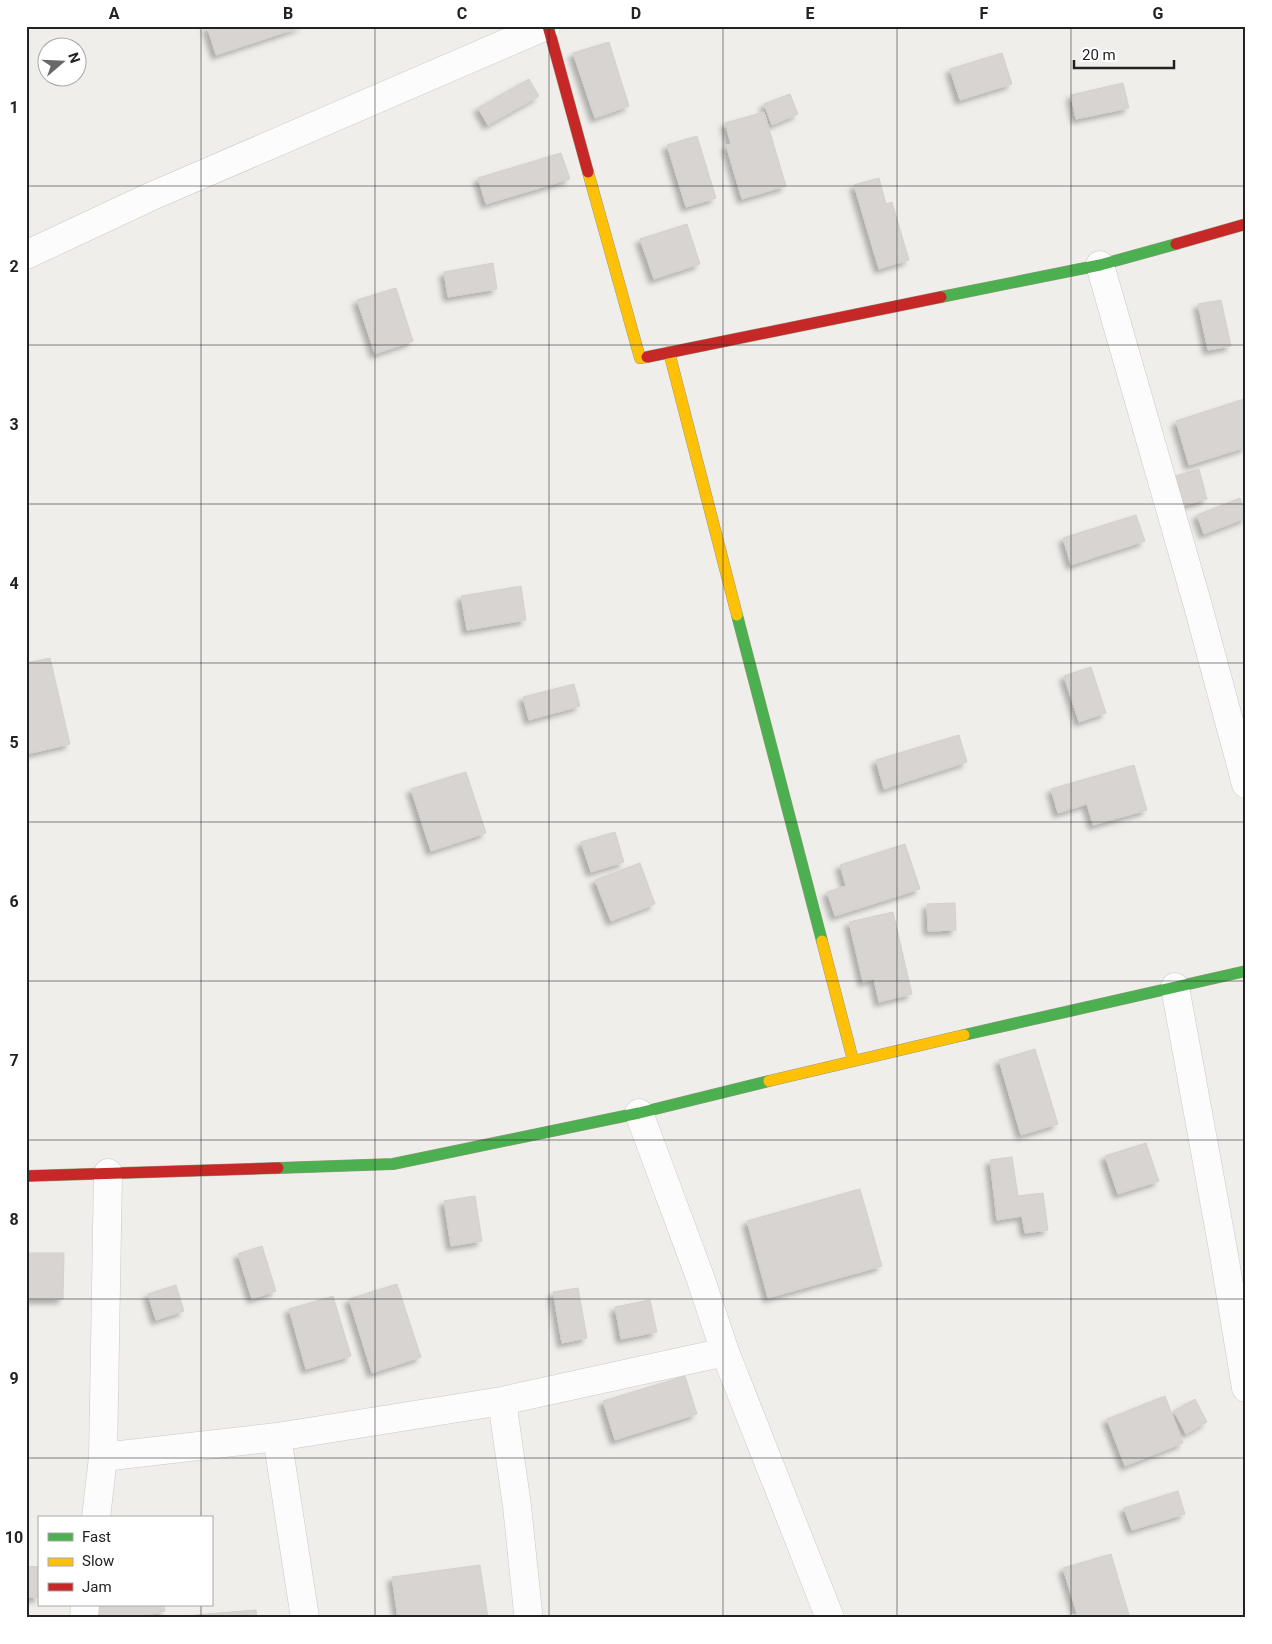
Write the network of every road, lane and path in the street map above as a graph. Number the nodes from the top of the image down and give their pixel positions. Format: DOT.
graph roads {
  1 [pos="547,26"];
  2 [pos="1246,224"];
  3 [pos="26,255"];
  4 [pos="1100,265"];
  5 [pos="669,352"];
  6 [pos="1246,784"];
  7 [pos="1246,971"];
  8 [pos="1175,987"];
  9 [pos="853,1060"];
  10 [pos="638,1113"];
  11 [pos="108,1173"];
  12 [pos="26,1176"];
  13 [pos="725,1352"];
  14 [pos="1246,1388"];
  15 [pos="502,1401"];
  16 [pos="277,1436"];
  17 [pos="103,1457"];
  18 [pos="96,1516"];
  19 [pos="528,1612"];
  20 [pos="304,1618"];
  21 [pos="830,1618"];
  1 -- 3 [label="street"];
  1 -- 5 [label="street"];
  2 -- 4 [label="street"];
  4 -- 5 [label="street"];
  4 -- 6 [label="street"];
  5 -- 9 [label="street"];
  7 -- 8 [label="street"];
  8 -- 9 [label="street"];
  8 -- 14 [label="street"];
  9 -- 10 [label="street"];
  10 -- 11 [label="street"];
  10 -- 13 [label="street"];
  11 -- 12 [label="street"];
  11 -- 17 [label="street"];
  13 -- 15 [label="street"];
  13 -- 21 [label="street"];
  15 -- 16 [label="street"];
  15 -- 19 [label="street"];
  16 -- 17 [label="street"];
  16 -- 20 [label="street"];
  17 -- 18 [label="street"];
}
